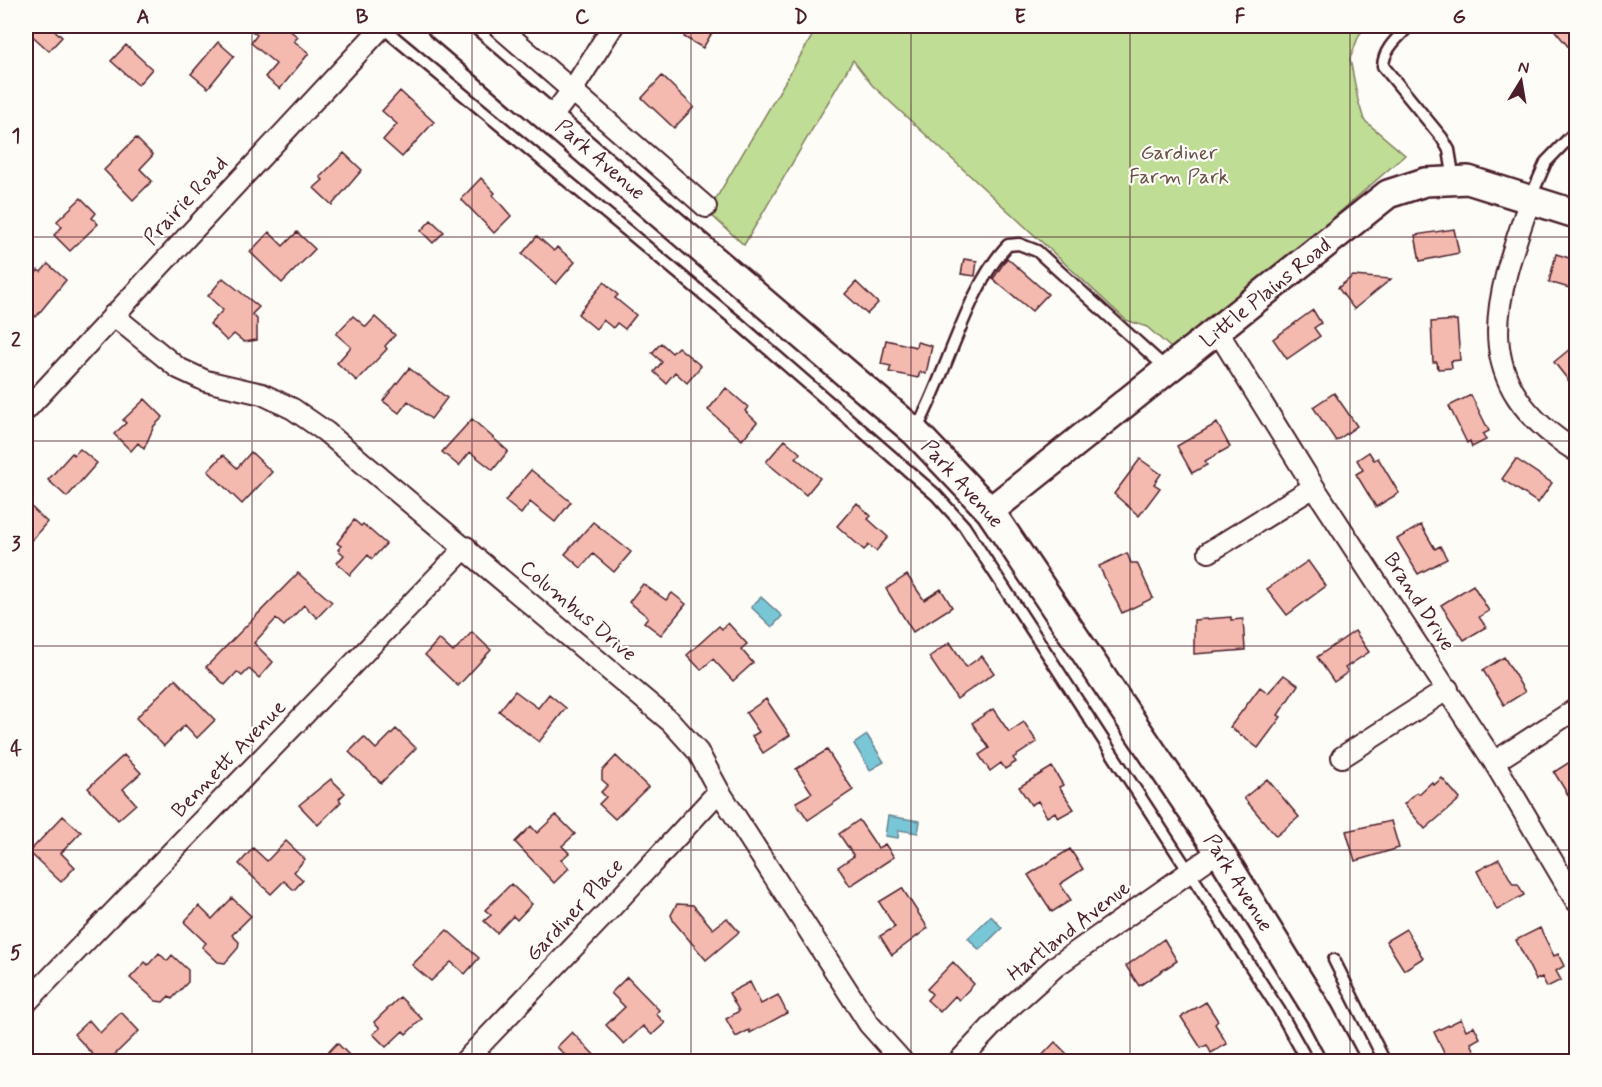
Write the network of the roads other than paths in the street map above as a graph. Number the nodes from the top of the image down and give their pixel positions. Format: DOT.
graph roads {
  1 [pos="383,26"];
  2 [pos="441,26"];
  3 [pos="498,26"];
  4 [pos="613,26"];
  5 [pos="1409,26"];
  6 [pos="573,89"];
  7 [pos="551,117"];
  8 [pos="1576,131"];
  9 [pos="1454,180"];
  10 [pos="1530,200"];
  11 [pos="706,207"];
  12 [pos="1576,214"];
  13 [pos="113,315"];
  14 [pos="1218,332"];
  15 [pos="1169,370"];
  16 [pos="26,410"];
  17 [pos="915,432"];
  18 [pos="1570,446"];
  19 [pos="1314,487"];
  20 [pos="990,511"];
  21 [pos="466,547"];
  22 [pos="1209,552"];
  23 [pos="1448,689"];
  24 [pos="1576,709"];
  25 [pos="1342,758"];
  26 [pos="1494,762"];
  27 [pos="719,791"];
  28 [pos="1219,851"];
  29 [pos="1188,872"];
  30 [pos="1576,901"];
  31 [pos="1334,960"];
  32 [pos="26,1003"];
  33 [pos="464,1062"];
  34 [pos="903,1062"];
  35 [pos="958,1062"];
  36 [pos="1308,1062"];
  37 [pos="1345,1062"];
  38 [pos="1385,1062"];
  1 -- 13 [label="street, Prairie Road"];
  1 -- 29 [label="lane"];
  2 -- 7 [label="main road, Park Avenue"];
  3 -- 6 [label="street"];
  4 -- 6 [label="street"];
  5 -- 9 [label="lane"];
  6 -- 7 [label="street"];
  6 -- 11 [label="street"];
  7 -- 17 [label="main road, Park Avenue"];
  8 -- 10 [label="lane"];
  9 -- 10 [label="main road, Little Plains Road"];
  9 -- 14 [label="main road, Little Plains Road"];
  10 -- 12 [label="main road, Little Plains Road"];
  10 -- 18 [label="street"];
  13 -- 16 [label="street, Prairie Road"];
  13 -- 21 [label="street, Columbus Drive"];
  14 -- 15 [label="main road, Little Plains Road"];
  14 -- 19 [label="street, Brand Drive"];
  15 -- 17 [label="lane"];
  15 -- 20 [label="main road, Little Plains Road"];
  17 -- 20 [label="main road, Park Avenue"];
  19 -- 22 [label="street"];
  19 -- 23 [label="street, Brand Drive"];
  20 -- 28 [label="main road, Park Avenue"];
  21 -- 27 [label="street, Columbus Drive"];
  21 -- 32 [label="street, Bennett Avenue"];
  23 -- 25 [label="street"];
  23 -- 26 [label="street, Brand Drive"];
  24 -- 26 [label="street"];
  26 -- 30 [label="street, Brand Drive"];
  27 -- 33 [label="street, Gardiner Place"];
  27 -- 34 [label="street, Columbus Drive"];
  28 -- 29 [label="street, Hartland Avenue"];
  28 -- 37 [label="main road, Park Avenue"];
  29 -- 35 [label="street, Hartland Avenue"];
  29 -- 36 [label="lane"];
  31 -- 38 [label="lane"];
}
